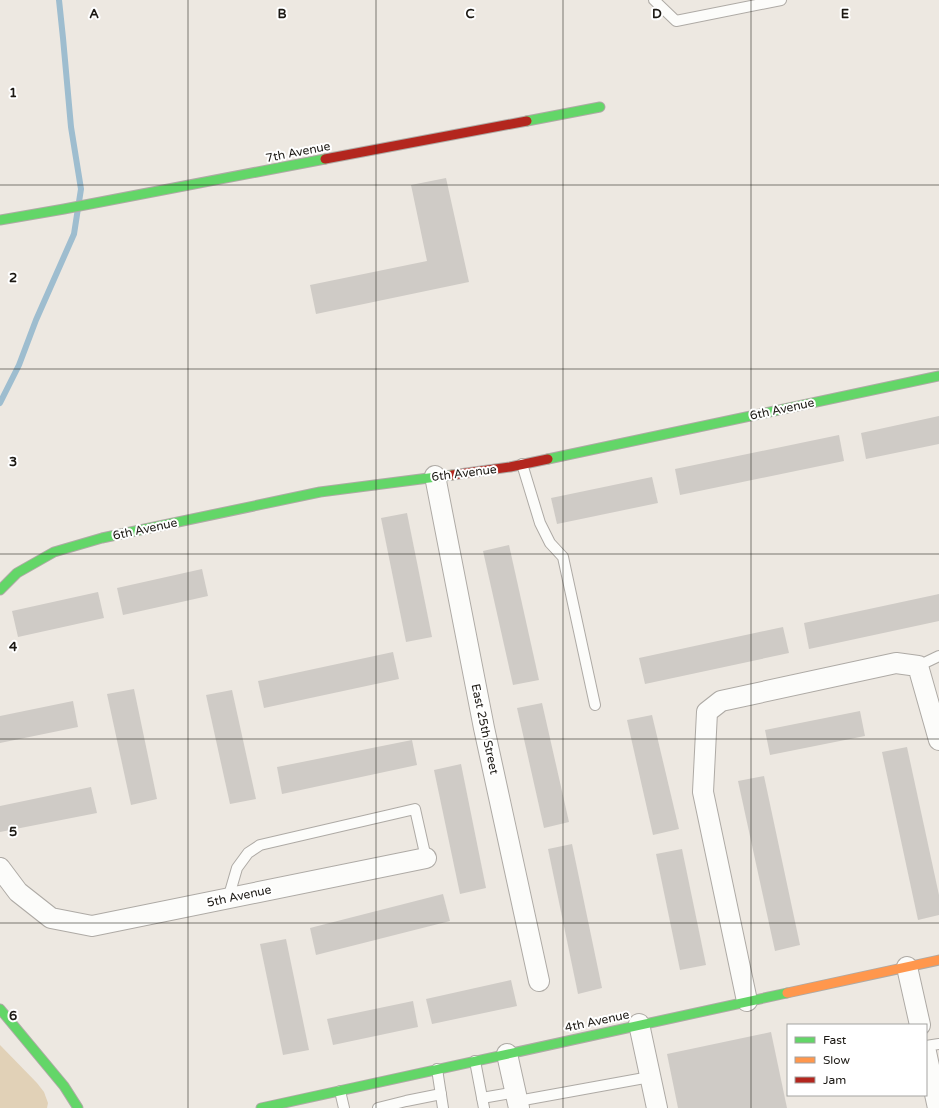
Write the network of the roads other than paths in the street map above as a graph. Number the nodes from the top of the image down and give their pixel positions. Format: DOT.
graph roads {
  1 [pos="654,0"];
  2 [pos="781,0"];
  3 [pos="600,107"];
  4 [pos="0,220"];
  5 [pos="939,376"];
  6 [pos="522,464"];
  7 [pos="435,476"];
  8 [pos="0,590"];
  9 [pos="939,656"];
  10 [pos="918,666"];
  11 [pos="595,706"];
  12 [pos="939,740"];
  13 [pos="426,858"];
  14 [pos="0,868"];
  15 [pos="228,899"];
  16 [pos="939,960"];
  17 [pos="907,967"];
  18 [pos="539,981"];
  19 [pos="747,1001"];
  20 [pos="0,1009"];
  21 [pos="639,1024"];
  22 [pos="920,1024"];
  23 [pos="939,1044"];
  24 [pos="927,1046"];
  25 [pos="507,1054"];
  26 [pos="927,1057"];
  27 [pos="476,1060"];
  28 [pos="437,1069"];
  29 [pos="650,1077"];
  30 [pos="340,1091"];
  31 [pos="441,1094"];
  32 [pos="518,1100"];
  33 [pos="483,1103"];
  34 [pos="286,1105"];
  35 [pos="78,1108"];
  36 [pos="261,1108"];
  37 [pos="344,1108"];
  38 [pos="378,1108"];
  39 [pos="444,1108"];
  40 [pos="657,1108"];
  41 [pos="938,1108"];
  1 -- 2 [label="lane"];
  3 -- 4 [label="main road, 7th Avenue"];
  5 -- 6 [label="main road, 6th Avenue"];
  6 -- 7 [label="main road, 6th Avenue"];
  6 -- 11 [label="lane"];
  7 -- 8 [label="main road, 6th Avenue"];
  7 -- 18 [label="street, East 25th Street"];
  9 -- 10 [label="lane"];
  10 -- 12 [label="street"];
  10 -- 19 [label="street"];
  13 -- 15 [label="street, 5th Avenue"];
  13 -- 15 [label="lane"];
  14 -- 15 [label="street, 5th Avenue"];
  16 -- 17 [label="main road, 4th Avenue"];
  17 -- 19 [label="main road, 4th Avenue"];
  17 -- 22 [label="street"];
  19 -- 21 [label="main road, 4th Avenue"];
  20 -- 35 [label="main road"];
  21 -- 25 [label="main road, 4th Avenue"];
  21 -- 29 [label="street"];
  23 -- 24 [label="lane"];
  25 -- 27 [label="main road, 4th Avenue"];
  25 -- 32 [label="street"];
  26 -- 41 [label="street"];
  27 -- 28 [label="main road, 4th Avenue"];
  27 -- 33 [label="lane"];
  28 -- 30 [label="main road, 4th Avenue"];
  28 -- 31 [label="lane"];
  29 -- 32 [label="lane"];
  29 -- 40 [label="street"];
  30 -- 34 [label="main road, 4th Avenue"];
  30 -- 37 [label="lane"];
  31 -- 38 [label="lane"];
  31 -- 39 [label="lane"];
  32 -- 33 [label="lane"];
  34 -- 36 [label="main road, 4th Avenue"];
}
